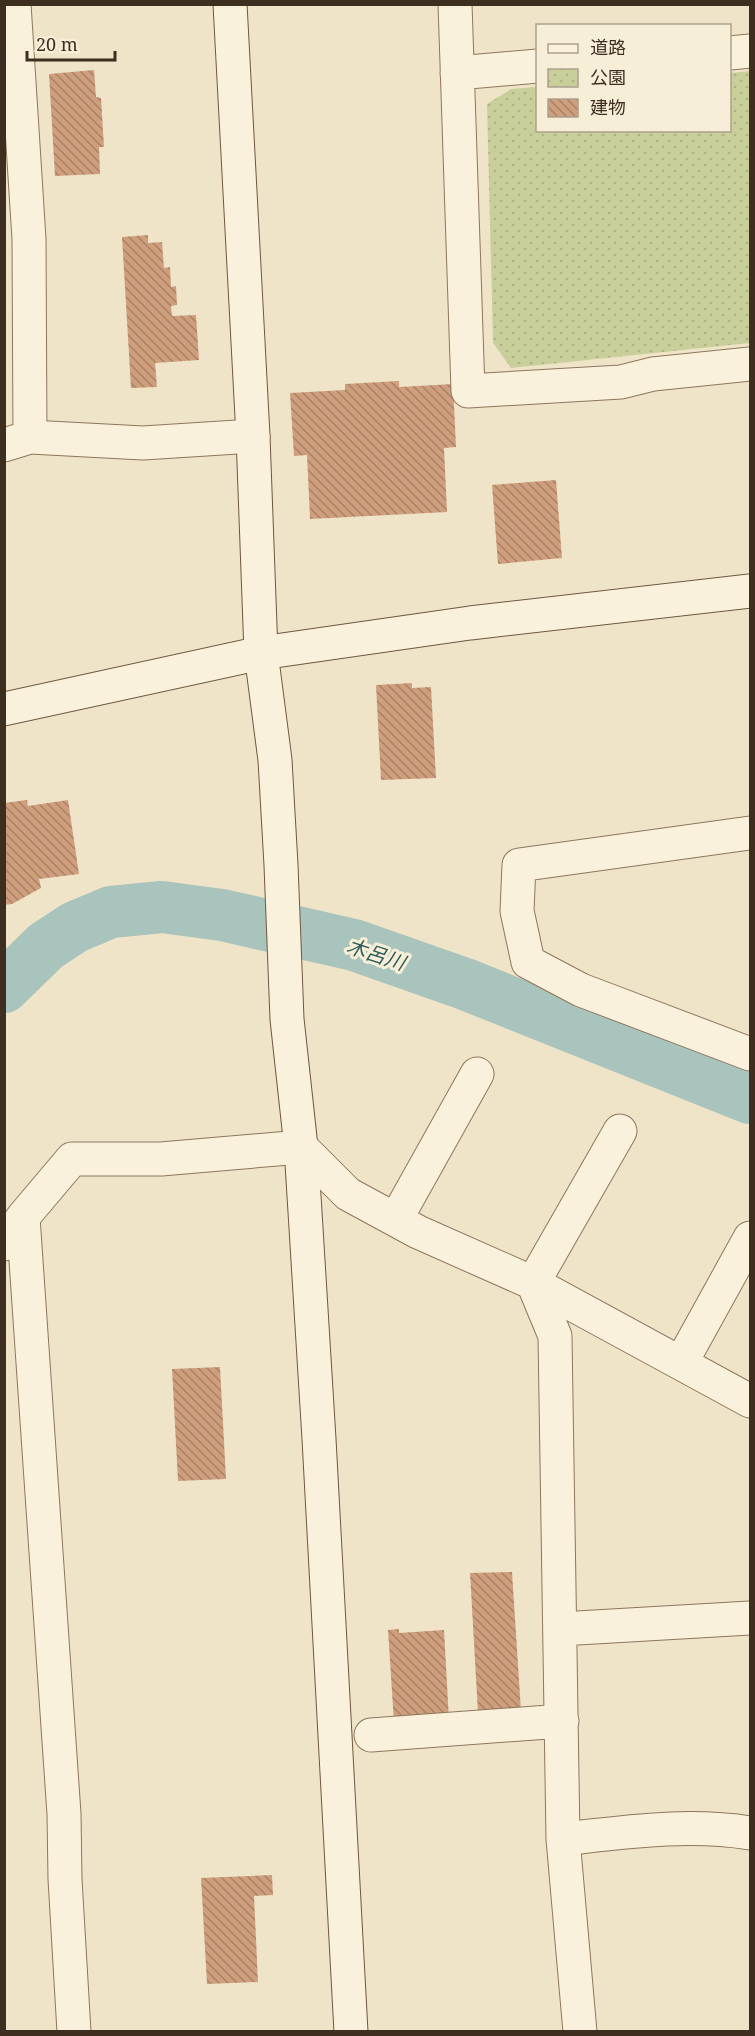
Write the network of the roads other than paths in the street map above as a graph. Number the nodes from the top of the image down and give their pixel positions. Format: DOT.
graph roads {
  1 [pos="230,4"];
  2 [pos="455,4"];
  3 [pos="11,26"];
  4 [pos="750,51"];
  5 [pos="731,53"];
  6 [pos="536,66"];
  7 [pos="457,73"];
  8 [pos="17,242"];
  9 [pos="750,364"];
  10 [pos="253,436"];
  11 [pos="17,441"];
  12 [pos="750,591"];
  13 [pos="261,653"];
  14 [pos="4,709"];
  15 [pos="750,833"];
  16 [pos="750,1054"];
  17 [pos="477,1074"];
  18 [pos="620,1131"];
  19 [pos="301,1147"];
  20 [pos="23,1217"];
  21 [pos="396,1219"];
  22 [pos="750,1238"];
  23 [pos="4,1244"];
  24 [pos="533,1283"];
  25 [pos="681,1363"];
  26 [pos="750,1401"];
  27 [pos="750,1618"];
  28 [pos="560,1629"];
  29 [pos="562,1721"];
  30 [pos="371,1735"];
  31 [pos="750,1833"];
  32 [pos="563,1839"];
  33 [pos="74,2031"];
  34 [pos="351,2031"];
  35 [pos="580,2031"];
  1 -- 10 [label="street"];
  2 -- 7 [label="street"];
  3 -- 8 [label="street"];
  4 -- 5 [label="street"];
  6 -- 7 [label="street"];
  7 -- 9 [label="street"];
  8 -- 11 [label="street"];
  10 -- 11 [label="street"];
  10 -- 13 [label="street"];
  12 -- 13 [label="street"];
  13 -- 14 [label="street"];
  13 -- 19 [label="street"];
  15 -- 16 [label="street"];
  17 -- 21 [label="street"];
  18 -- 24 [label="street"];
  19 -- 20 [label="street"];
  19 -- 21 [label="street"];
  19 -- 34 [label="street"];
  20 -- 23 [label="street"];
  20 -- 33 [label="street"];
  21 -- 24 [label="street"];
  22 -- 25 [label="street"];
  24 -- 25 [label="street"];
  24 -- 28 [label="street"];
  25 -- 26 [label="street"];
  27 -- 28 [label="street"];
  28 -- 29 [label="street"];
  29 -- 30 [label="street"];
  29 -- 32 [label="street"];
  31 -- 32 [label="street"];
  32 -- 35 [label="street"];
}
